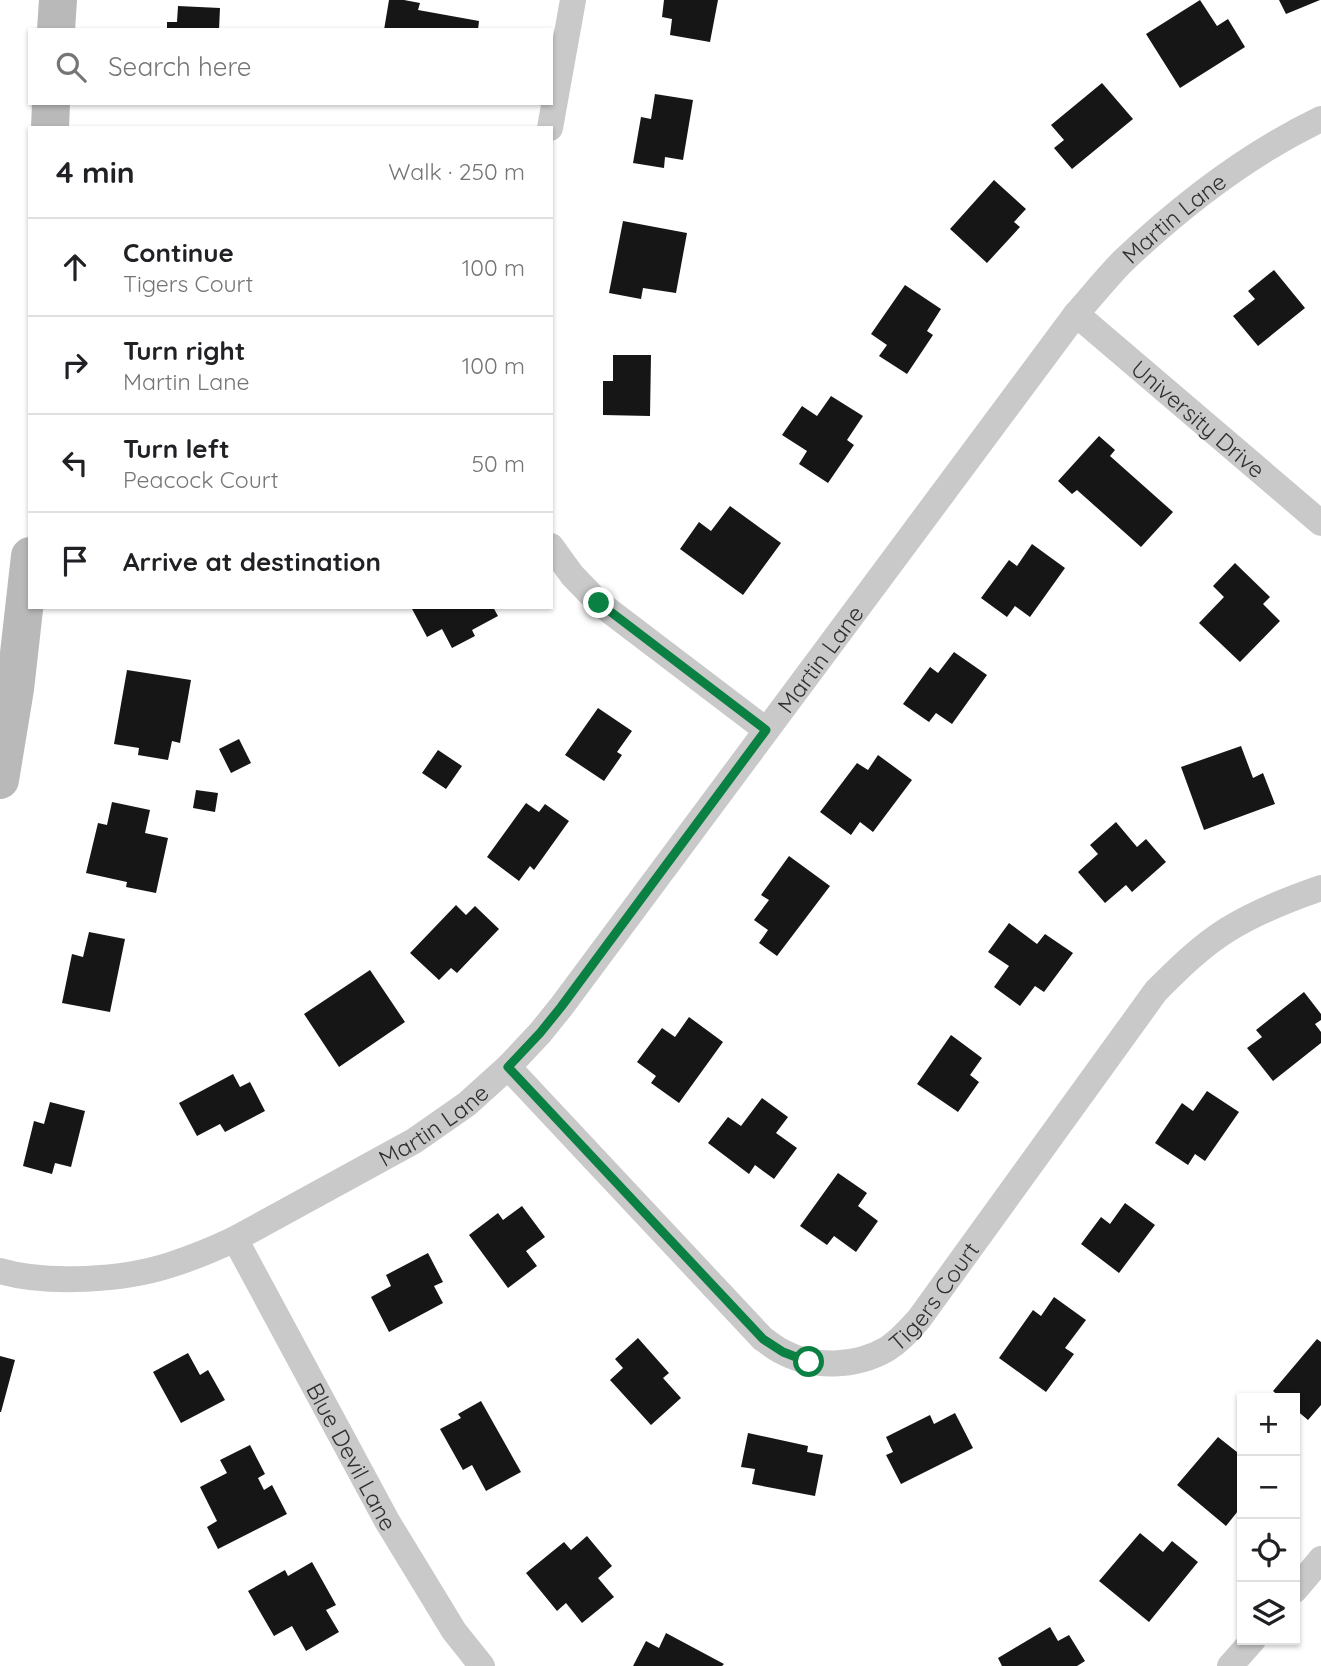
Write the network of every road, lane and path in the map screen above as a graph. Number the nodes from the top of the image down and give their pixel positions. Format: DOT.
graph roads {
  1 [pos="58,0"];
  2 [pos="573,0"];
  3 [pos="56,28"];
  4 [pos="51,105"];
  5 [pos="1321,119"];
  6 [pos="50,126"];
  7 [pos="550,126"];
  8 [pos="1076,314"];
  9 [pos="1321,523"];
  10 [pos="553,549"];
  11 [pos="28,574"];
  12 [pos="766,730"];
  13 [pos="0,780"];
  14 [pos="1321,888"];
  15 [pos="508,1067"];
  16 [pos="235,1239"];
  17 [pos="0,1270"];
  18 [pos="1321,1559"];
  19 [pos="1300,1584"];
  20 [pos="1249,1645"];
  21 [pos="482,1666"];
  22 [pos="1230,1666"];
  1 -- 3 [label="street"];
  2 -- 7 [label="street"];
  4 -- 6 [label="street"];
  5 -- 8 [label="street, Martin Lane"];
  8 -- 9 [label="street, University Drive"];
  8 -- 12 [label="street, Martin Lane"];
  10 -- 12 [label="street"];
  11 -- 13 [label="street"];
  12 -- 15 [label="street, Martin Lane"];
  14 -- 15 [label="street, Tigers Court"];
  15 -- 16 [label="street, Martin Lane"];
  16 -- 17 [label="street, Martin Lane"];
  16 -- 21 [label="street, Blue Devil Lane"];
  18 -- 19 [label="street"];
  20 -- 22 [label="street"];
}
